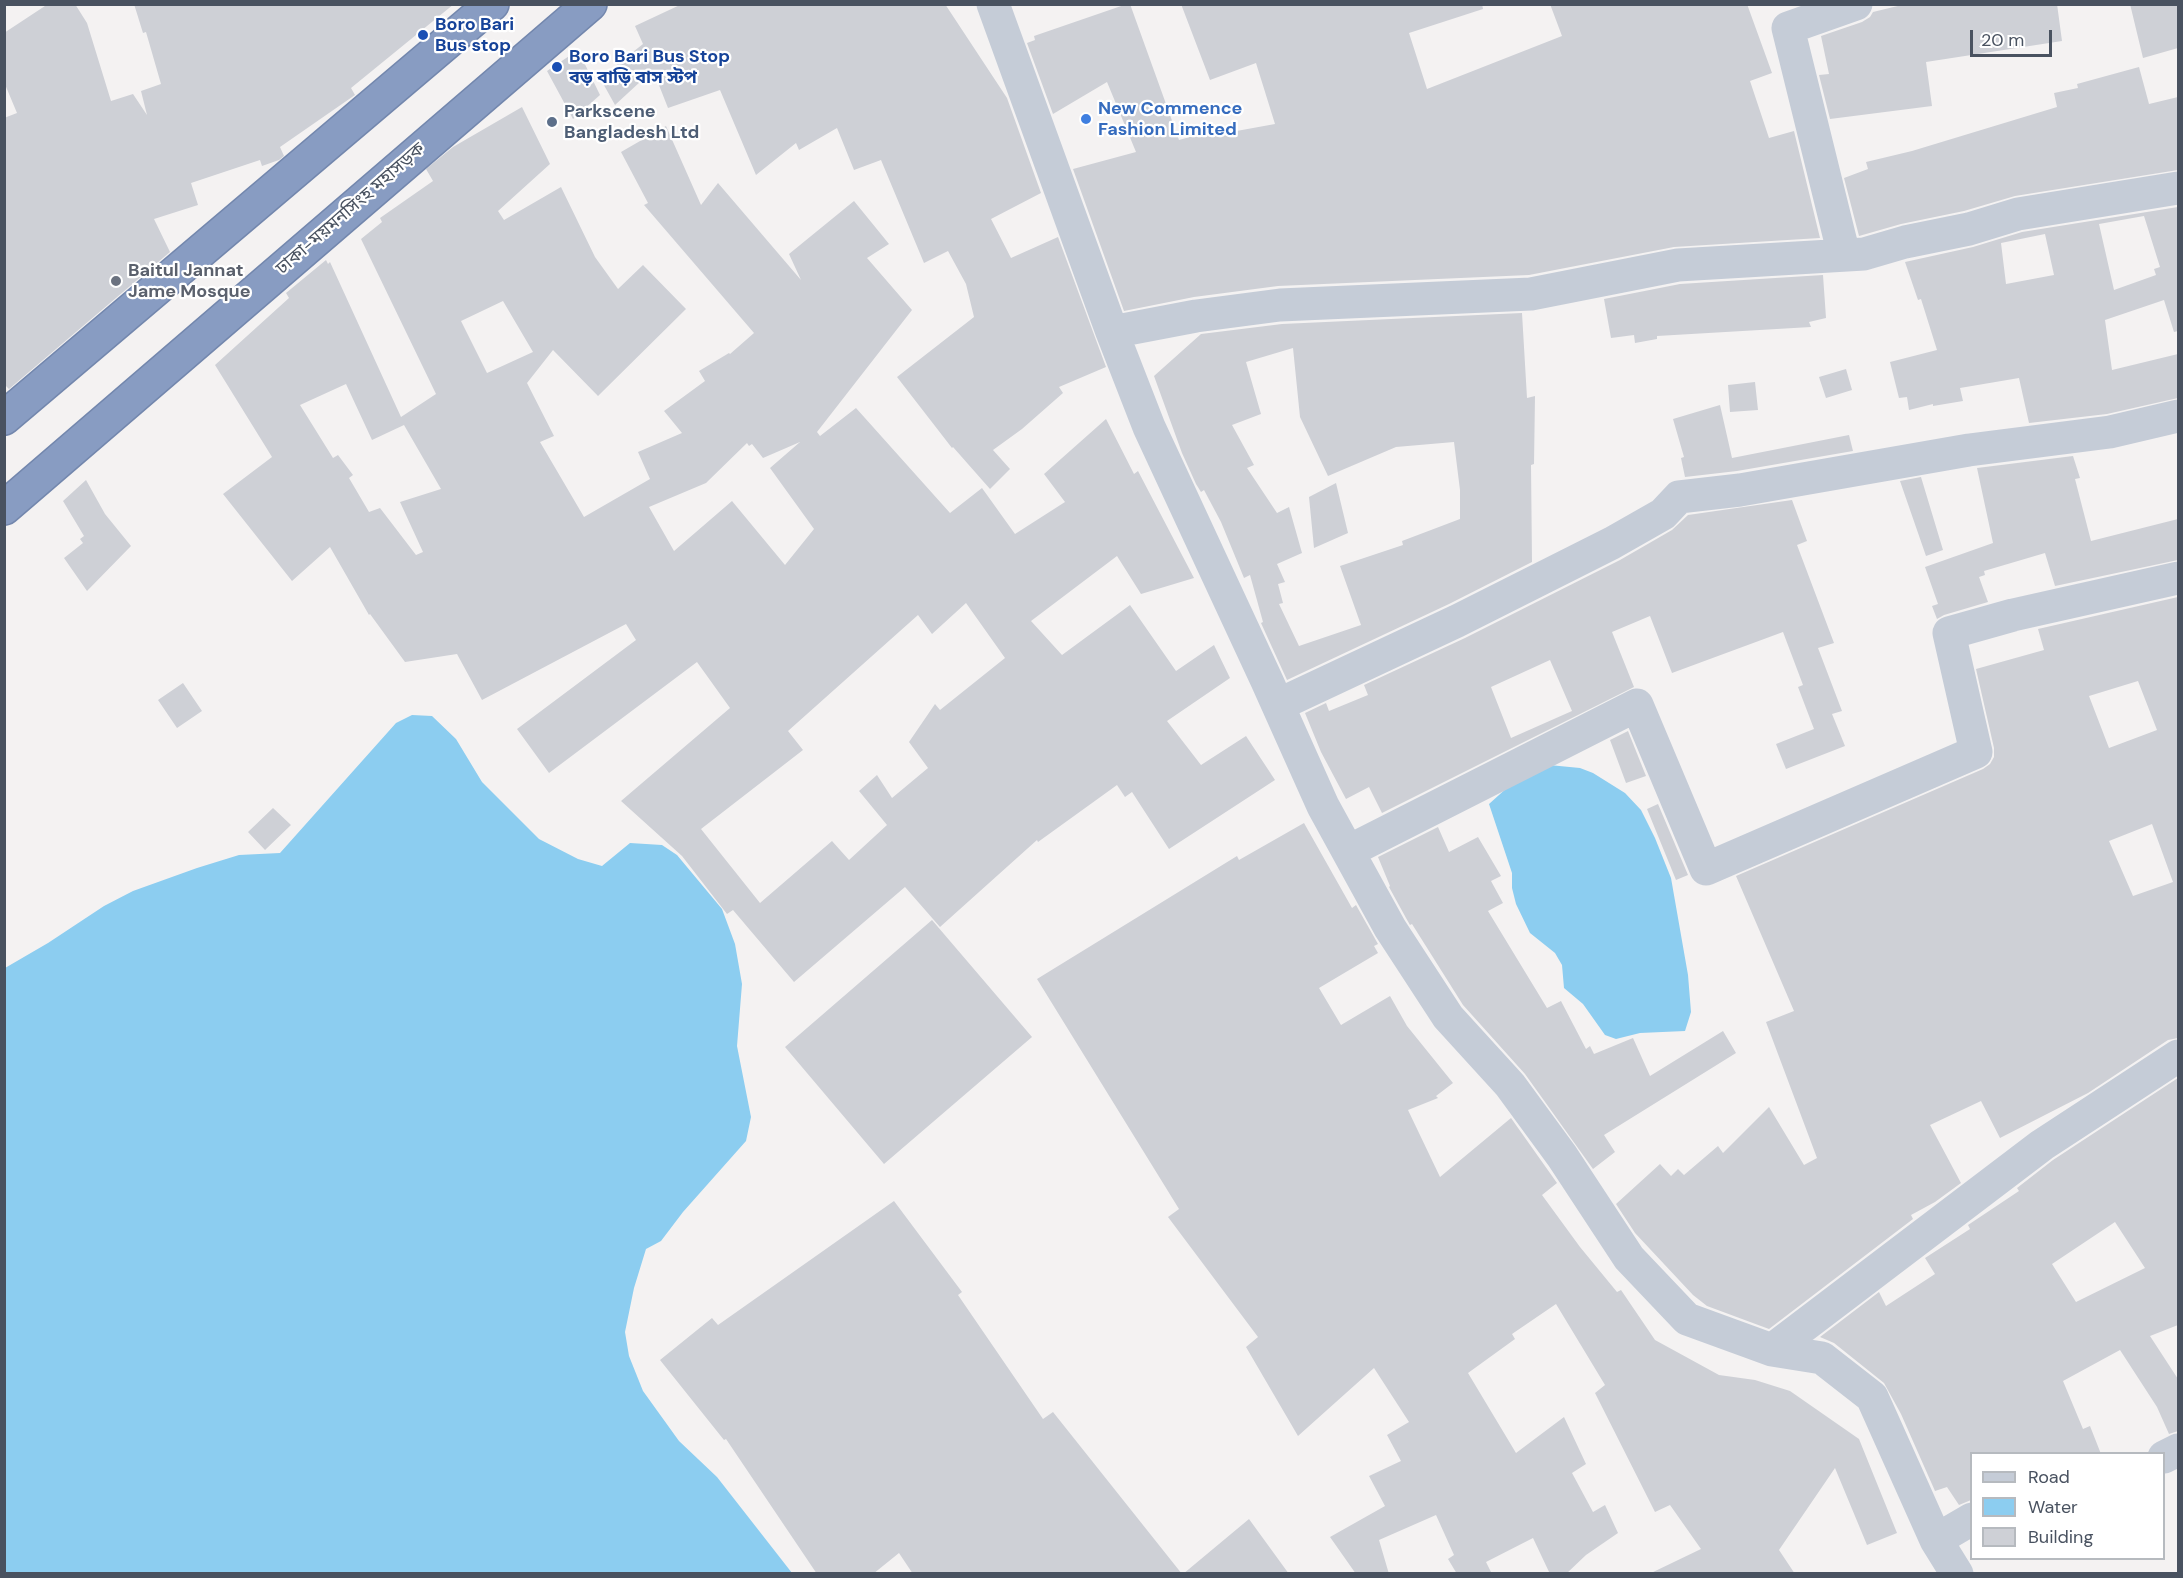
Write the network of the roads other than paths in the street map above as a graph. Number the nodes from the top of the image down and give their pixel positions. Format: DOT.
graph roads {
  1 [pos="492,4"];
  2 [pos="590,4"];
  3 [pos="993,4"];
  4 [pos="1856,4"];
  5 [pos="1786,16"];
  6 [pos="2178,189"];
  7 [pos="1844,255"];
  8 [pos="1112,332"];
  9 [pos="9,405"];
  10 [pos="2178,416"];
  11 [pos="4,508"];
  12 [pos="2178,578"];
  13 [pos="1278,705"];
  14 [pos="1349,851"];
  15 [pos="2174,1070"];
  16 [pos="1772,1350"];
  17 [pos="1970,1520"];
  18 [pos="1936,1539"];
  19 [pos="1957,1574"];
  1 -- 9 [label="highway"];
  2 -- 11 [label="highway, ঢাকা-ময়মনসিংহ মহাসড়ক"];
  3 -- 8 [label="street"];
  4 -- 5 [label="street"];
  5 -- 7 [label="street"];
  6 -- 7 [label="street"];
  7 -- 8 [label="street"];
  8 -- 13 [label="street"];
  10 -- 13 [label="street"];
  12 -- 14 [label="street"];
  13 -- 14 [label="street"];
  14 -- 16 [label="street"];
  15 -- 16 [label="street"];
  16 -- 18 [label="street"];
  17 -- 18 [label="street"];
  18 -- 19 [label="street"];
}
